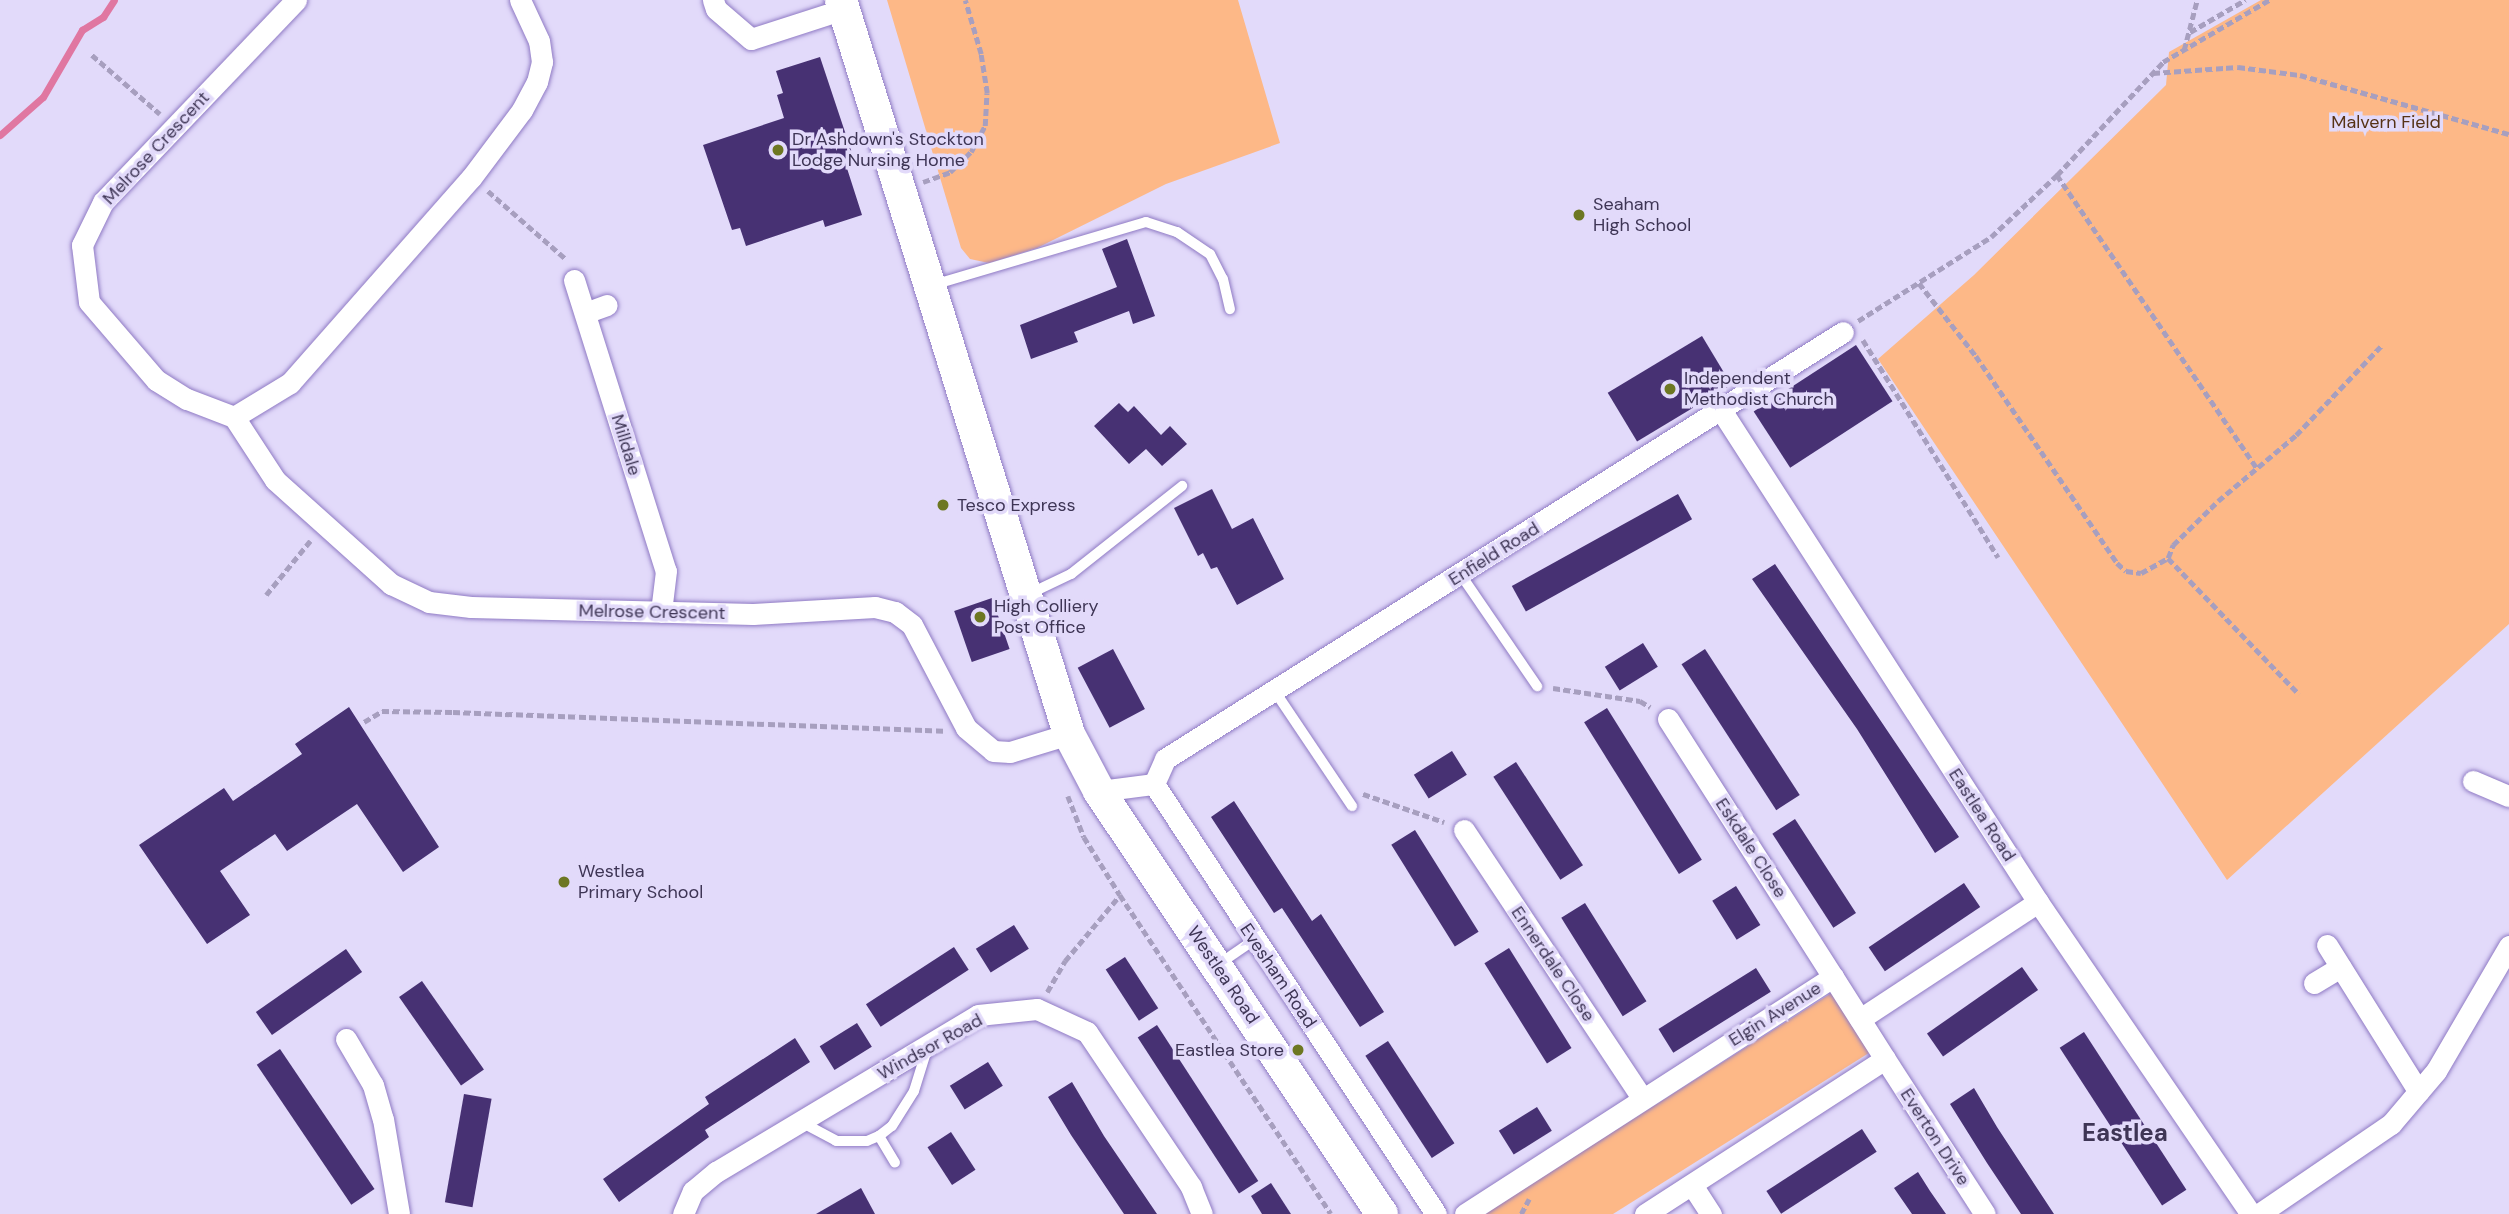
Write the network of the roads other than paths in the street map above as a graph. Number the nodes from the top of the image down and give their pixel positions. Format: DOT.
graph roads {
  1 [pos="296,0"];
  2 [pos="520,0"];
  3 [pos="713,0"];
  4 [pos="843,4"];
  5 [pos="574,280"];
  6 [pos="933,285"];
  7 [pos="607,305"];
  8 [pos="1230,309"];
  9 [pos="585,313"];
  10 [pos="1848,328"];
  11 [pos="1721,410"];
  12 [pos="234,417"];
  13 [pos="1182,486"];
  14 [pos="1461,575"];
  15 [pos="1029,594"];
  16 [pos="662,612"];
  17 [pos="1537,686"];
  18 [pos="1274,691"];
  19 [pos="1668,719"];
  20 [pos="1069,734"];
  21 [pos="2473,781"];
  22 [pos="1154,784"];
  23 [pos="1099,791"];
  24 [pos="2509,796"];
  25 [pos="1352,806"];
  26 [pos="1464,830"];
  27 [pos="2038,902"];
  28 [pos="1254,940"];
  29 [pos="2327,945"];
  30 [pos="2509,946"];
  31 [pos="1217,965"];
  32 [pos="2341,967"];
  33 [pos="1833,977"];
  34 [pos="2314,983"];
  35 [pos="1860,1019"];
  36 [pos="346,1039"];
  37 [pos="929,1045"];
  38 [pos="1885,1059"];
  39 [pos="2419,1092"];
  40 [pos="1642,1098"];
  41 [pos="800,1122"];
  42 [pos="879,1136"];
  43 [pos="895,1163"];
  44 [pos="1692,1185"];
  45 [pos="399,1214"];
  46 [pos="683,1214"];
  47 [pos="1202,1214"];
  48 [pos="1382,1214"];
  49 [pos="1436,1214"];
  50 [pos="1465,1214"];
  51 [pos="1645,1214"];
  52 [pos="1711,1214"];
  53 [pos="1985,1214"];
  54 [pos="2251,1214"];
  55 [pos="2259,1214"];
  1 -- 12 [label="street, Melrose Crescent"];
  2 -- 12 [label="street"];
  3 -- 4 [label="street"];
  4 -- 6 [label="main road, Westlea Road"];
  5 -- 9 [label="street, Milldale"];
  6 -- 8 [label="lane"];
  6 -- 15 [label="main road, Westlea Road"];
  7 -- 9 [label="street"];
  9 -- 16 [label="street, Milldale"];
  10 -- 11 [label="street, Enfield Road"];
  11 -- 14 [label="street, Enfield Road"];
  11 -- 27 [label="street, Eastlea Road"];
  12 -- 16 [label="street, Melrose Crescent"];
  13 -- 15 [label="lane"];
  14 -- 17 [label="lane"];
  14 -- 18 [label="street, Enfield Road"];
  15 -- 20 [label="main road, Westlea Road"];
  16 -- 20 [label="street, Melrose Crescent"];
  18 -- 22 [label="street, Enfield Road"];
  18 -- 25 [label="lane"];
  19 -- 33 [label="street, Eskdale Close"];
  20 -- 23 [label="main road, Westlea Road"];
  21 -- 24 [label="street"];
  22 -- 23 [label="street"];
  22 -- 28 [label="street, Evesham Road"];
  23 -- 31 [label="main road, Westlea Road"];
  26 -- 40 [label="street, Ennerdale Close"];
  27 -- 35 [label="street"];
  27 -- 54 [label="street, Eastlea Road"];
  28 -- 31 [label="lane"];
  28 -- 49 [label="street, Evesham Road"];
  29 -- 32 [label="street"];
  30 -- 39 [label="street"];
  31 -- 48 [label="main road, Westlea Road"];
  32 -- 34 [label="street"];
  32 -- 39 [label="street"];
  33 -- 35 [label="street, Elgin Avenue"];
  33 -- 40 [label="street, Elgin Avenue"];
  35 -- 38 [label="street, Elgin Avenue"];
  36 -- 45 [label="street"];
  37 -- 41 [label="street, Windsor Road"];
  37 -- 42 [label="lane"];
  37 -- 47 [label="street, Windsor Road"];
  38 -- 44 [label="street"];
  38 -- 53 [label="street, Everton Drive"];
  39 -- 55 [label="street"];
  40 -- 50 [label="street, Elgin Avenue"];
  41 -- 42 [label="lane"];
  41 -- 46 [label="street, Windsor Road"];
  42 -- 43 [label="lane"];
  44 -- 51 [label="street"];
  44 -- 52 [label="street"];
}
